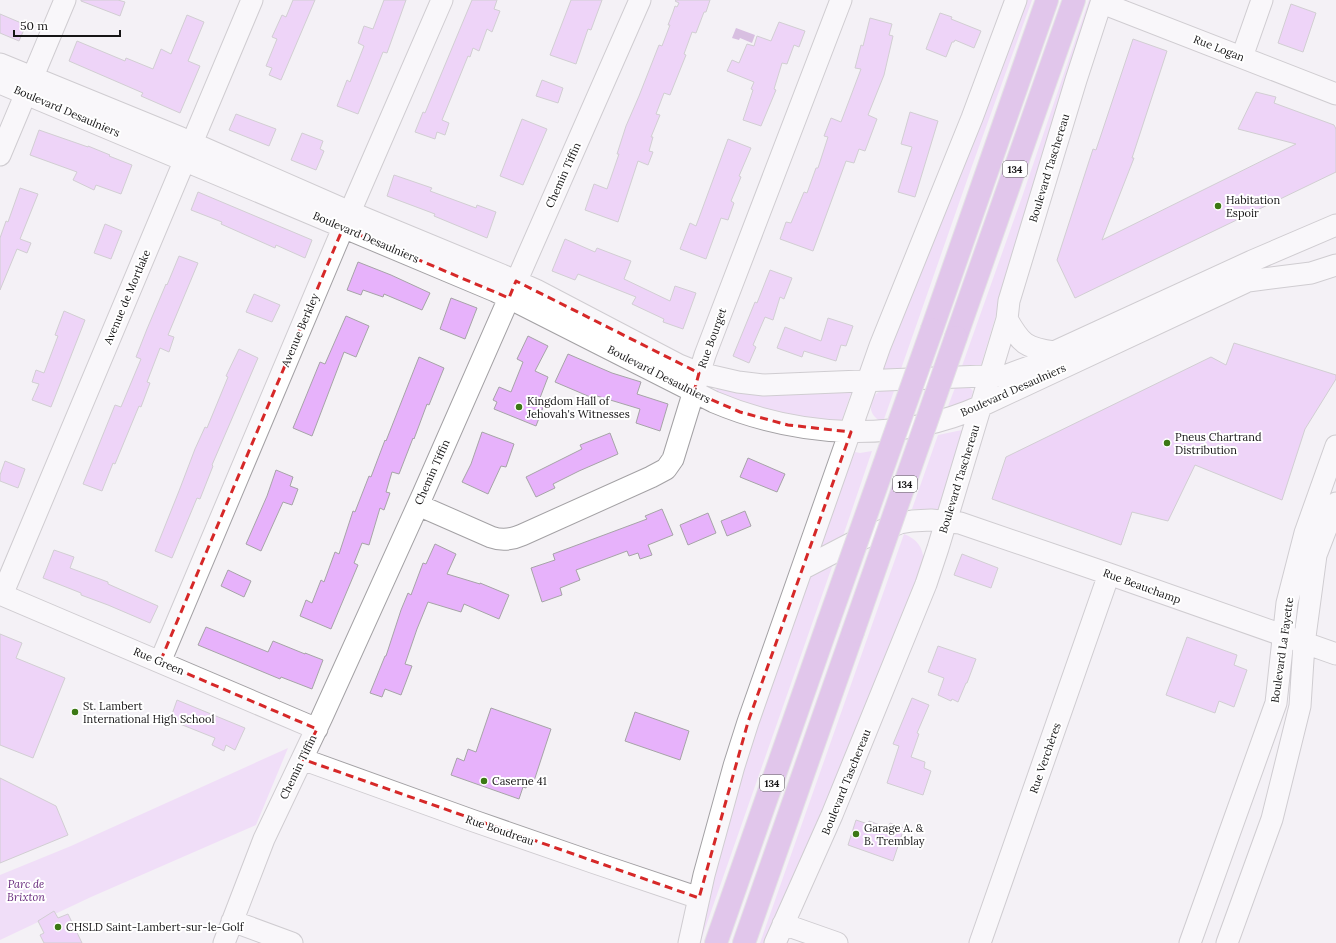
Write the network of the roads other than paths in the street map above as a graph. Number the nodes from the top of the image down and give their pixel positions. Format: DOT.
graph roads {
  1 [pos="65,0"];
  2 [pos="252,0"];
  3 [pos="442,0"];
  4 [pos="640,0"];
  5 [pos="841,0"];
  6 [pos="1016,0"];
  7 [pos="1047,0"];
  8 [pos="1074,0"];
  9 [pos="1262,0"];
  10 [pos="1102,1"];
  11 [pos="1242,56"];
  12 [pos="0,64"];
  13 [pos="0,83"];
  14 [pos="29,85"];
  15 [pos="1336,94"];
  16 [pos="188,152"];
  17 [pos="0,156"];
  18 [pos="346,220"];
  19 [pos="1336,225"];
  20 [pos="1336,265"];
  21 [pos="512,290"];
  22 [pos="1007,319"];
  23 [pos="1054,352"];
  24 [pos="990,376"];
  25 [pos="697,382"];
  26 [pos="868,382"];
  27 [pos="981,406"];
  28 [pos="851,432"];
  29 [pos="1336,446"];
  30 [pos="1336,503"];
  31 [pos="418,504"];
  32 [pos="947,521"];
  33 [pos="802,570"];
  34 [pos="1109,574"];
  35 [pos="1,594"];
  36 [pos="1284,636"];
  37 [pos="1304,644"];
  38 [pos="1336,654"];
  39 [pos="160,662"];
  40 [pos="316,729"];
  41 [pos="302,759"];
  42 [pos="699,898"];
  43 [pos="232,921"];
  44 [pos="783,924"];
  45 [pos="224,943"];
  46 [pos="292,943"];
  47 [pos="689,943"];
  48 [pos="716,943"];
  49 [pos="744,943"];
  50 [pos="775,943"];
  51 [pos="837,943"];
  52 [pos="980,943"];
  53 [pos="1190,943"];
  54 [pos="1227,943"];
  1 -- 14 [label="street"];
  2 -- 16 [label="street, Avenue de Mortlake"];
  3 -- 18 [label="street, Avenue Berkley"];
  4 -- 21 [label="street, Chemin Tiffin"];
  5 -- 25 [label="street, Rue Bourget"];
  6 -- 26 [label="street"];
  7 -- 48 [label="highway, 134, bridge"];
  8 -- 49 [label="highway, 134, bridge"];
  9 -- 11 [label="street"];
  10 -- 11 [label="street, Rue Logan"];
  10 -- 22 [label="street, Boulevard Taschereau"];
  11 -- 15 [label="street, Rue Logan"];
  12 -- 14 [label="street, Boulevard Desaulniers"];
  13 -- 14 [label="street, Boulevard Desaulniers"];
  14 -- 16 [label="street, Boulevard Desaulniers"];
  14 -- 17 [label="street"];
  16 -- 18 [label="street, Boulevard Desaulniers"];
  16 -- 35 [label="street, Avenue de Mortlake"];
  18 -- 21 [label="street, Boulevard Desaulniers"];
  18 -- 39 [label="street, Avenue Berkley"];
  19 -- 23 [label="street, Boulevard Desaulniers"];
  20 -- 27 [label="street, Boulevard Desaulniers"];
  21 -- 25 [label="street, Boulevard Desaulniers"];
  21 -- 31 [label="street, Chemin Tiffin"];
  22 -- 23 [label="street"];
  22 -- 24 [label="street, Boulevard Taschereau"];
  23 -- 24 [label="street, Boulevard Desaulniers"];
  24 -- 26 [label="street, Boulevard Desaulniers"];
  24 -- 27 [label="street, Boulevard Taschereau"];
  25 -- 26 [label="street, Boulevard Desaulniers"];
  25 -- 28 [label="street, Boulevard Desaulniers"];
  25 -- 31 [label="street, Rue Bourget"];
  26 -- 28 [label="street"];
  27 -- 28 [label="street, Boulevard Desaulniers"];
  27 -- 32 [label="street, Boulevard Taschereau"];
  28 -- 33 [label="street"];
  29 -- 36 [label="street, Boulevard La Fayette"];
  30 -- 37 [label="street, Boulevard La Fayette"];
  31 -- 40 [label="street, Chemin Tiffin"];
  32 -- 33 [label="street, Rue Beauchamp"];
  32 -- 34 [label="street, Rue Beauchamp"];
  32 -- 44 [label="street, Boulevard Taschereau"];
  33 -- 42 [label="street"];
  34 -- 36 [label="street, Rue Beauchamp"];
  34 -- 52 [label="street, Rue Verchères"];
  35 -- 39 [label="street, Rue Green"];
  36 -- 37 [label="street, Rue Beauchamp"];
  36 -- 53 [label="street, Boulevard La Fayette"];
  37 -- 38 [label="street, Rue Beauchamp"];
  37 -- 54 [label="street, Boulevard La Fayette"];
  39 -- 40 [label="street, Rue Green"];
  40 -- 41 [label="street, Chemin Tiffin"];
  41 -- 42 [label="street, Rue Boudreau"];
  41 -- 43 [label="street, Chemin Tiffin"];
  42 -- 47 [label="street"];
  43 -- 45 [label="street, Chemin Tiffin"];
  43 -- 46 [label="street"];
  44 -- 50 [label="street, Boulevard Taschereau"];
  44 -- 51 [label="street"];
}
